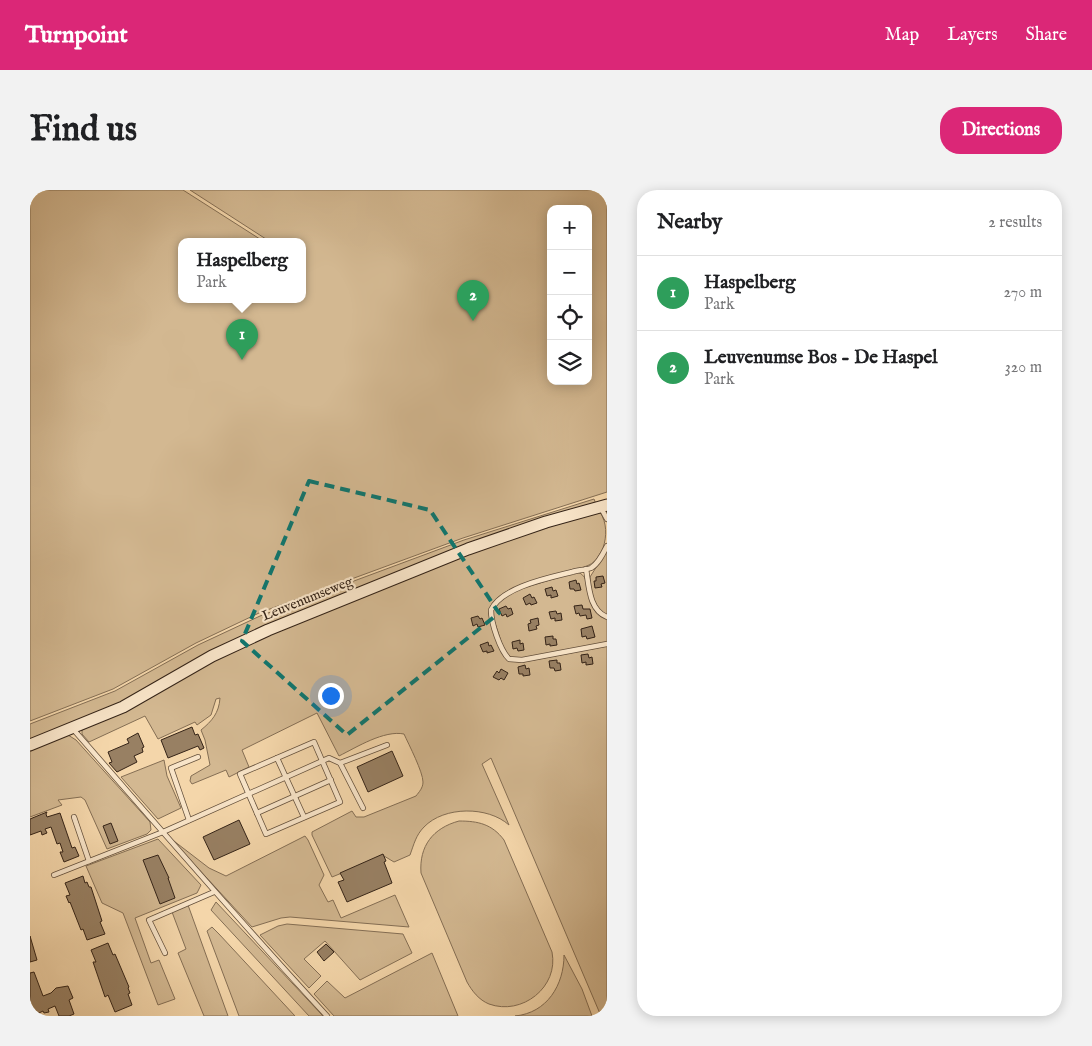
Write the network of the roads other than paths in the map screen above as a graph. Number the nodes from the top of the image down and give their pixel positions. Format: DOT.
graph roads {
  1 [pos="604,506"];
  2 [pos="607,520"];
  3 [pos="607,546"];
  4 [pos="586,569"];
  5 [pos="607,617"];
  6 [pos="607,644"];
  7 [pos="72,728"];
  8 [pos="387,744"];
  9 [pos="30,745"];
  10 [pos="198,757"];
  11 [pos="277,758"];
  12 [pos="322,761"];
  13 [pos="340,763"];
  14 [pos="286,777"];
  15 [pos="331,780"];
  16 [pos="248,794"];
  17 [pos="295,796"];
  18 [pos="363,808"];
  19 [pos="257,813"];
  20 [pos="304,817"];
  21 [pos="74,818"];
  22 [pos="189,820"];
  23 [pos="163,832"];
  24 [pos="89,861"];
  25 [pos="54,875"];
  26 [pos="214,892"];
  27 [pos="166,953"];
  28 [pos="327,1016"];
  1 -- 2 [label="lane"];
  1 -- 7 [label="main road, Leuvenumseweg"];
  3 -- 4 [label="lane"];
  4 -- 5 [label="lane"];
  4 -- 6 [label="lane"];
  7 -- 9 [label="main road, Leuvenumseweg"];
  7 -- 23 [label="lane"];
  8 -- 13 [label="lane"];
  10 -- 22 [label="lane"];
  11 -- 12 [label="lane"];
  11 -- 14 [label="lane"];
  11 -- 16 [label="lane"];
  12 -- 13 [label="lane"];
  12 -- 14 [label="lane"];
  12 -- 15 [label="lane"];
  13 -- 18 [label="lane"];
  14 -- 16 [label="lane"];
  14 -- 17 [label="lane"];
  15 -- 17 [label="lane"];
  15 -- 20 [label="lane"];
  16 -- 19 [label="lane"];
  16 -- 22 [label="lane"];
  17 -- 19 [label="lane"];
  17 -- 20 [label="lane"];
  19 -- 20 [label="lane"];
  21 -- 24 [label="lane"];
  22 -- 23 [label="lane"];
  23 -- 24 [label="lane"];
  23 -- 26 [label="lane"];
  24 -- 25 [label="lane"];
  26 -- 27 [label="lane"];
  26 -- 28 [label="lane"];
}
